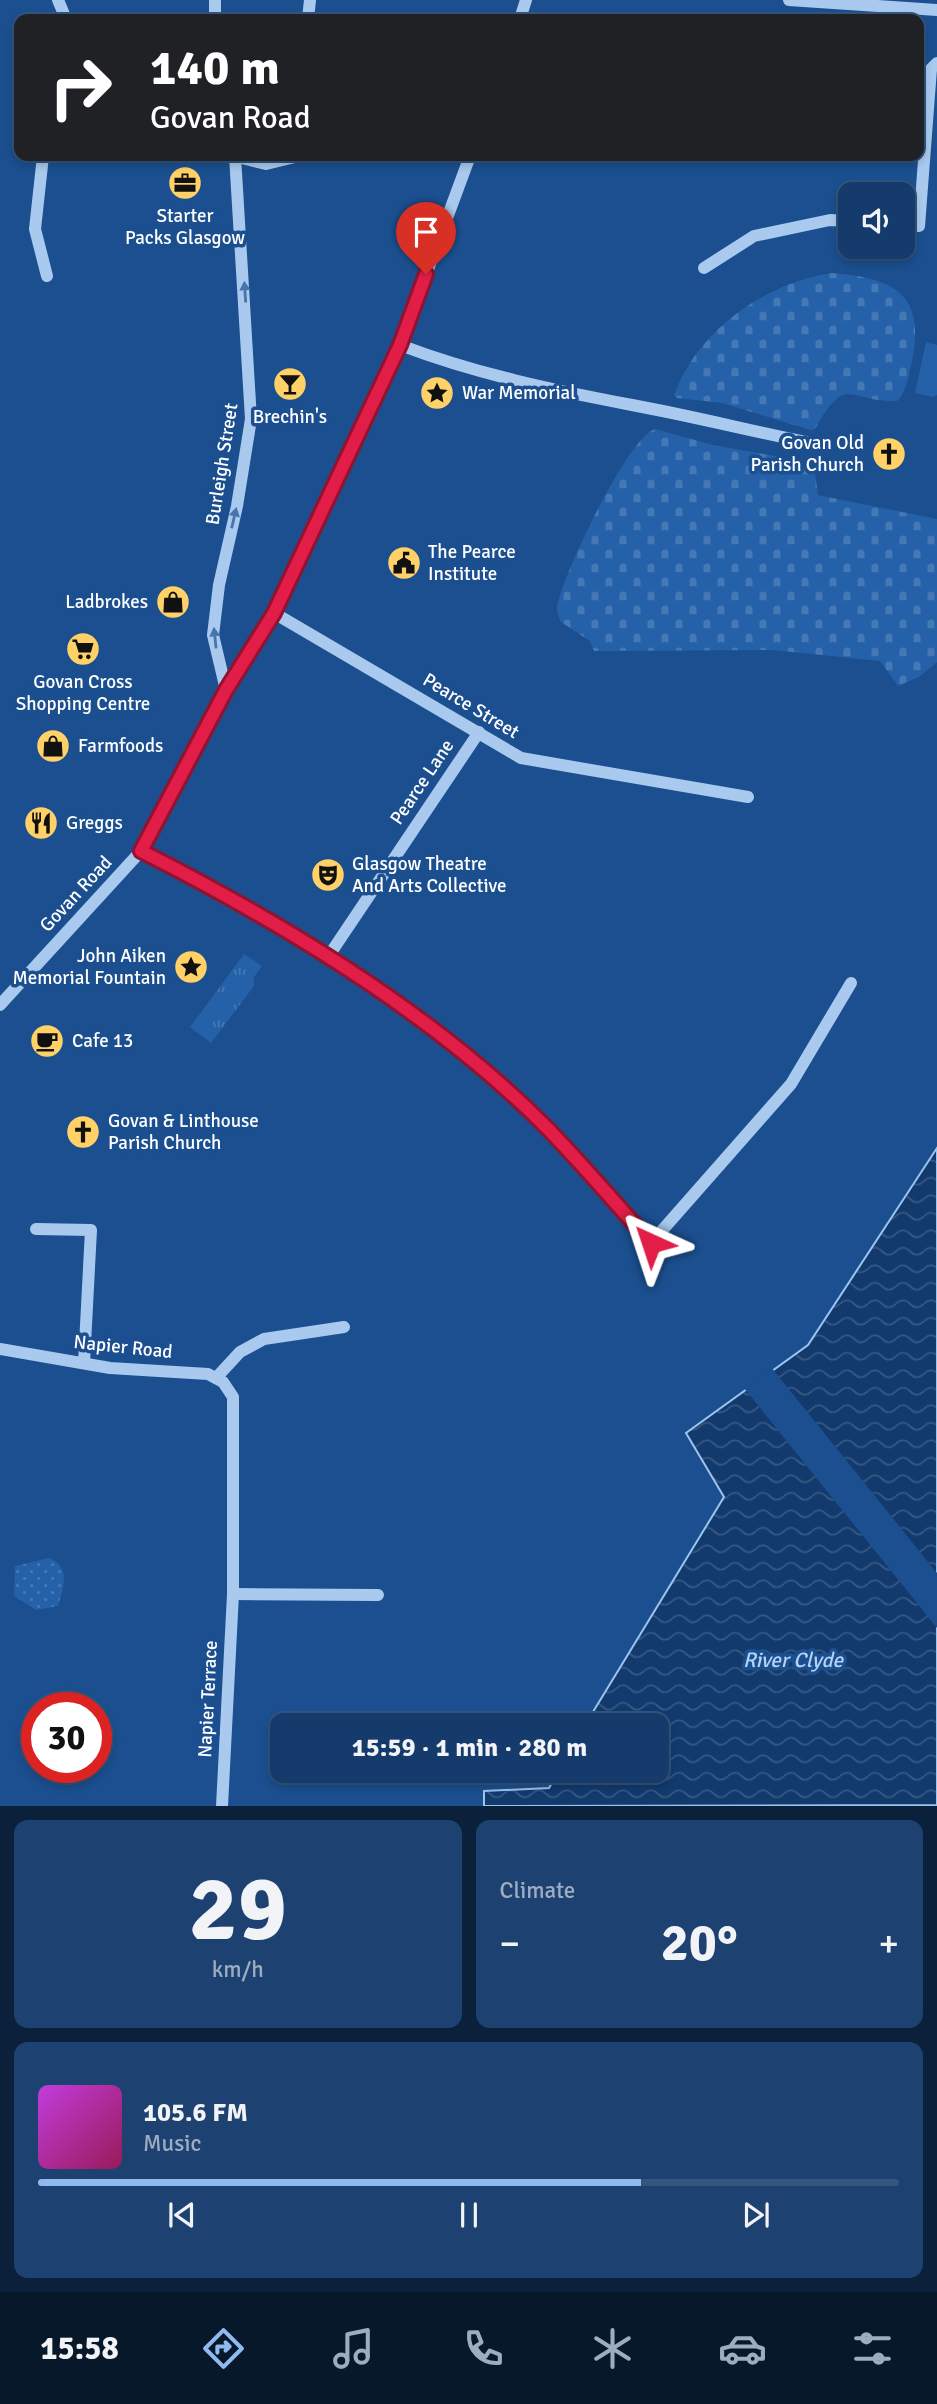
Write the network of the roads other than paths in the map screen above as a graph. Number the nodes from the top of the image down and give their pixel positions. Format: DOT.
graph roads {
  1 [pos="789,0"];
  2 [pos="937,10"];
  3 [pos="937,63"];
  4 [pos="43,161"];
  5 [pos="235,161"];
  6 [pos="254,161"];
  7 [pos="278,161"];
  8 [pos="468,161"];
  9 [pos="924,161"];
  10 [pos="924,161"];
  11 [pos="838,220"];
  12 [pos="915,226"];
  13 [pos="704,268"];
  14 [pos="47,276"];
  15 [pos="400,345"];
  16 [pos="811,443"];
  17 [pos="274,613"];
  18 [pos="226,690"];
  19 [pos="479,732"];
  20 [pos="748,797"];
  21 [pos="141,851"];
  22 [pos="328,957"];
  23 [pos="851,984"];
  24 [pos="0,1005"];
  25 [pos="36,1229"];
  26 [pos="344,1327"];
  27 [pos="0,1349"];
  28 [pos="84,1363"];
  29 [pos="216,1378"];
  30 [pos="233,1594"];
  31 [pos="378,1595"];
  32 [pos="222,1805"];
  1 -- 2 [label="street"];
  3 -- 10 [label="street"];
  4 -- 14 [label="street"];
  18 -- 5 [label="street, Burleigh Street, one-way"];
  6 -- 7 [label="street"];
  8 -- 15 [label="street, Govan Road"];
  9 -- 12 [label="street"];
  11 -- 13 [label="street"];
  15 -- 16 [label="street"];
  15 -- 17 [label="street, Govan Road"];
  17 -- 18 [label="street, Govan Road"];
  17 -- 19 [label="street, Pearce Street"];
  18 -- 21 [label="street, Govan Road"];
  19 -- 20 [label="street, Pearce Street"];
  19 -- 22 [label="street, Pearce Lane"];
  21 -- 22 [label="street"];
  21 -- 24 [label="street, Govan Road"];
  22 -- 23 [label="street"];
  25 -- 28 [label="street"];
  26 -- 29 [label="street"];
  27 -- 28 [label="street, Napier Road"];
  28 -- 29 [label="street, Napier Road"];
  29 -- 30 [label="street, Napier Terrace"];
  30 -- 31 [label="street"];
  30 -- 32 [label="street, Napier Terrace"];
}
